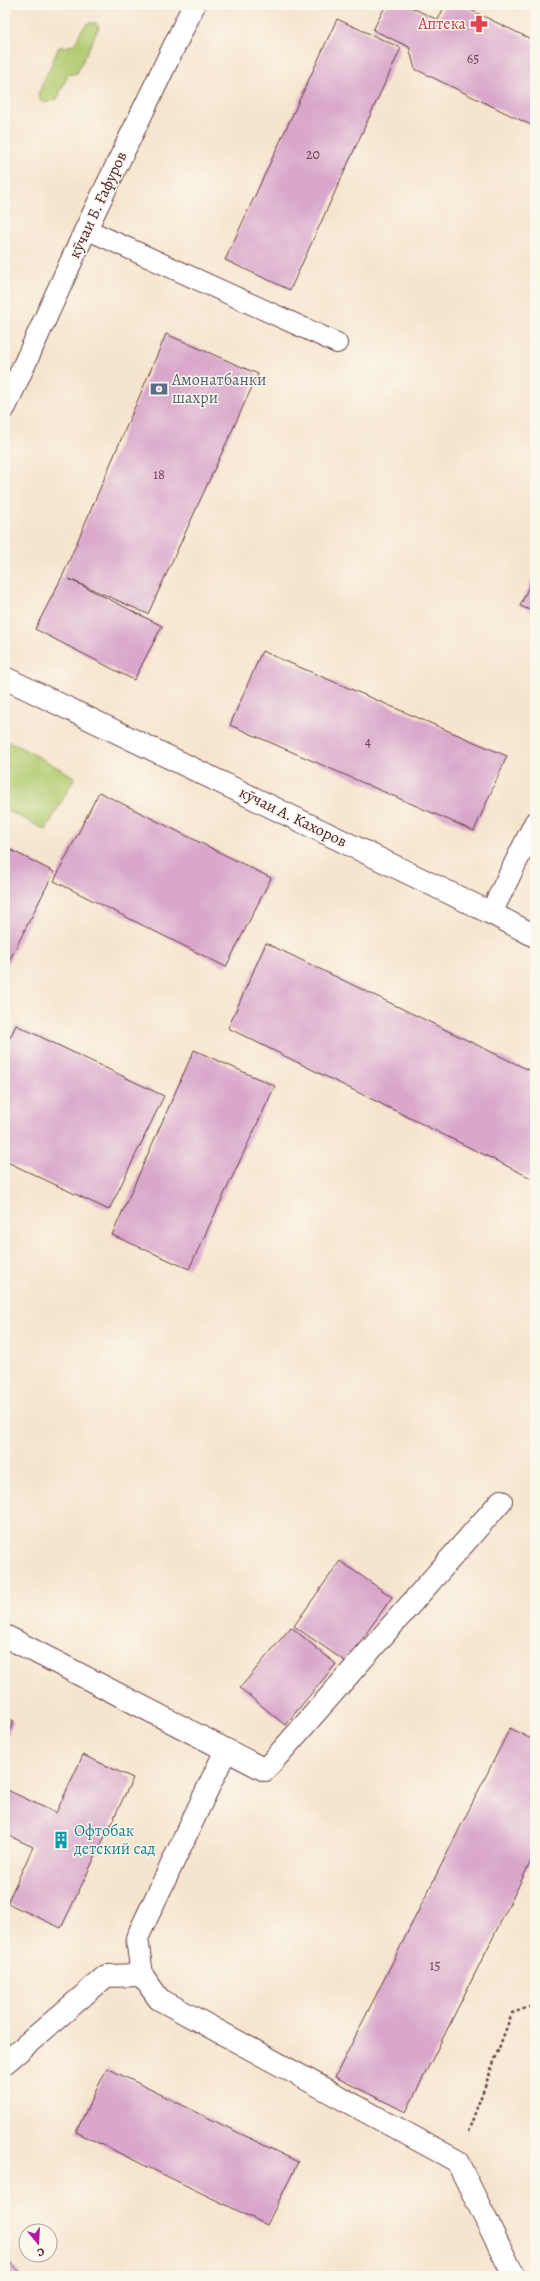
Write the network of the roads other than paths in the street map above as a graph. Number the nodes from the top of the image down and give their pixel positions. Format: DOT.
graph roads {
  1 [pos="194,5"];
  2 [pos="86,229"];
  3 [pos="337,343"];
  4 [pos="5,407"];
  5 [pos="5,678"];
  6 [pos="535,824"];
  7 [pos="491,913"];
  8 [pos="535,936"];
  9 [pos="501,1501"];
  10 [pos="5,1636"];
  11 [pos="226,1750"];
  12 [pos="142,1975"];
  13 [pos="5,2063"];
  14 [pos="514,2276"];
  1 -- 2 [label="street, кӯчаи Б. Ғафуров"];
  2 -- 3 [label="lane"];
  2 -- 4 [label="street, кӯчаи Б. Ғафуров"];
  5 -- 7 [label="street, кӯчаи А. Кахоров"];
  6 -- 7 [label="street"];
  7 -- 8 [label="street, кӯчаи А. Кахоров"];
  9 -- 11 [label="street"];
  10 -- 11 [label="street"];
  11 -- 12 [label="street"];
  12 -- 13 [label="street"];
  12 -- 14 [label="street"];
}
